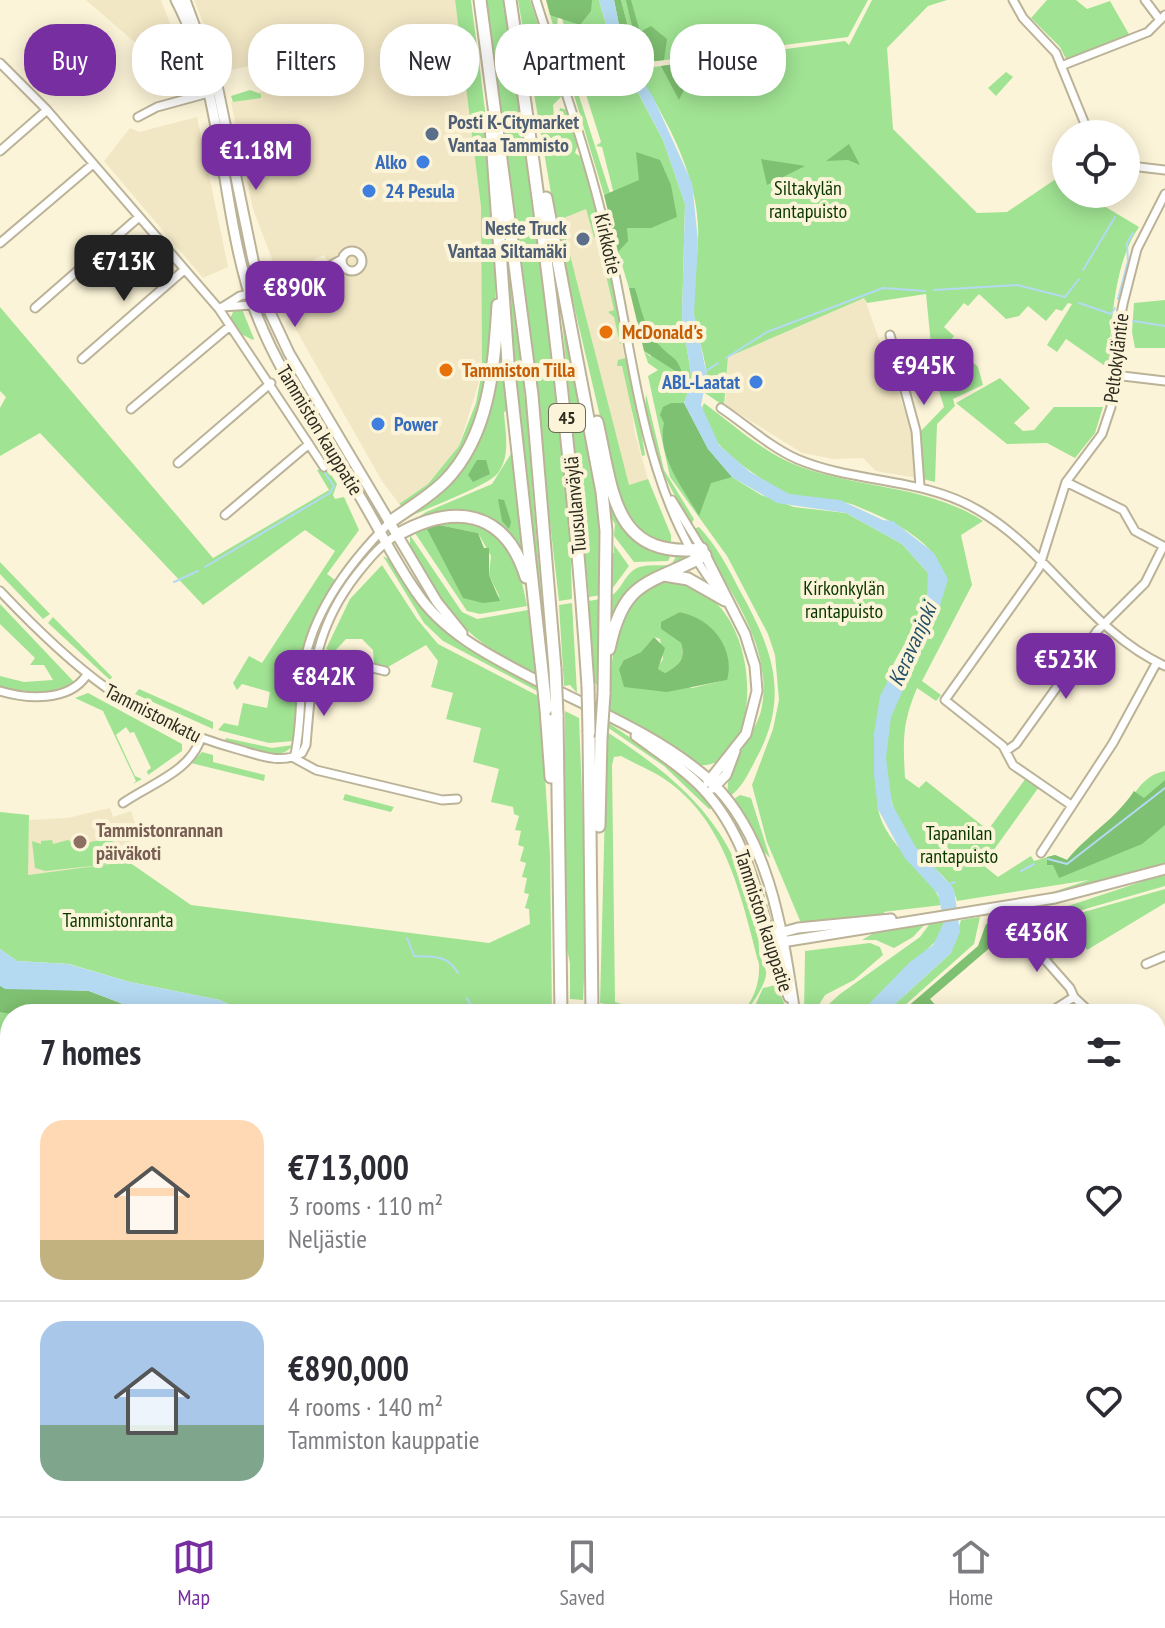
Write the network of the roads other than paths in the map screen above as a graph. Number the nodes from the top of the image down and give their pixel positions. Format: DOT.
graph roads {
  1 [pos="176,0"];
  2 [pos="185,0"];
  3 [pos="480,0"];
  4 [pos="510,0"];
  5 [pos="536,0"];
  6 [pos="1013,0"];
  7 [pos="1145,0"];
  8 [pos="1162,18"];
  9 [pos="186,24"];
  10 [pos="192,24"];
  11 [pos="0,63"];
  12 [pos="1061,66"];
  13 [pos="490,70"];
  14 [pos="198,96"];
  15 [pos="214,96"];
  16 [pos="214,96"];
  17 [pos="47,110"];
  18 [pos="138,117"];
  19 [pos="1083,120"];
  20 [pos="0,151"];
  21 [pos="533,151"];
  22 [pos="93,164"];
  23 [pos="1140,167"];
  24 [pos="1165,170"];
  25 [pos="1165,194"];
  26 [pos="139,217"];
  27 [pos="0,243"];
  28 [pos="342,259"];
  29 [pos="500,261"];
  30 [pos="329,268"];
  31 [pos="184,270"];
  32 [pos="346,270"];
  33 [pos="301,282"];
  34 [pos="260,290"];
  35 [pos="249,293"];
  36 [pos="253,303"];
  37 [pos="266,304"];
  38 [pos="35,308"];
  39 [pos="220,308"];
  40 [pos="230,326"];
  41 [pos="890,335"];
  42 [pos="82,359"];
  43 [pos="580,363"];
  44 [pos="1114,375"];
  45 [pos="1165,381"];
  46 [pos="271,383"];
  47 [pos="721,408"];
  48 [pos="131,409"];
  49 [pos="309,444"];
  50 [pos="178,463"];
  51 [pos="324,467"];
  52 [pos="1066,482"];
  53 [pos="924,487"];
  54 [pos="225,515"];
  55 [pos="390,522"];
  56 [pos="381,531"];
  57 [pos="397,535"];
  58 [pos="386,542"];
  59 [pos="1164,547"];
  60 [pos="698,554"];
  61 [pos="1041,561"];
  62 [pos="664,575"];
  63 [pos="0,591"];
  64 [pos="725,600"];
  65 [pos="534,603"];
  66 [pos="1104,623"];
  67 [pos="472,644"];
  68 [pos="306,651"];
  69 [pos="315,654"];
  70 [pos="1161,664"];
  71 [pos="385,671"];
  72 [pos="605,674"];
  73 [pos="86,676"];
  74 [pos="0,691"];
  75 [pos="551,712"];
  76 [pos="201,738"];
  77 [pos="1006,751"];
  78 [pos="294,758"];
  79 [pos="710,786"];
  80 [pos="457,799"];
  81 [pos="123,803"];
  82 [pos="1071,805"];
  83 [pos="1041,853"];
  84 [pos="1165,869"];
  85 [pos="593,886"];
  86 [pos="905,919"];
  87 [pos="780,931"];
  88 [pos="1025,937"];
  89 [pos="770,938"];
  90 [pos="782,942"];
  91 [pos="1165,956"];
  92 [pos="1146,964"];
  93 [pos="1074,997"];
  94 [pos="561,1004"];
  95 [pos="592,1004"];
  96 [pos="792,1004"];
  97 [pos="793,1004"];
  98 [pos="1063,1004"];
  99 [pos="1081,1004"];
  1 -- 9 [label="main road, Tammiston kauppatie"];
  2 -- 10 [label="main road, Tammiston kauppatie"];
  3 -- 13 [label="highway, Tuusulanväylä / 45"];
  4 -- 21 [label="highway, Tuusulanväylä / 45"];
  5 -- 60 [label="street, Kirkkotie"];
  6 -- 12 [label="street"];
  7 -- 8 [label="street"];
  8 -- 12 [label="street"];
  11 -- 17 [label="street"];
  12 -- 19 [label="street"];
  13 -- 29 [label="highway"];
  13 -- 75 [label="highway, Tuusulanväylä / 45, bridge"];
  14 -- 18 [label="street"];
  15 -- 34 [label="main road, Tammiston kauppatie"];
  16 -- 35 [label="main road, Tammiston kauppatie"];
  17 -- 20 [label="street"];
  17 -- 22 [label="street"];
  21 -- 43 [label="highway"];
  21 -- 85 [label="highway, Tuusulanväylä / 45, bridge"];
  22 -- 26 [label="street"];
  22 -- 27 [label="street"];
  23 -- 24 [label="street"];
  25 -- 44 [label="street, Peltokyläntie"];
  26 -- 31 [label="street"];
  26 -- 38 [label="street"];
  28 -- 30 [label="street"];
  28 -- 32 [label="street"];
  28 -- 32 [label="street"];
  29 -- 55 [label="highway"];
  29 -- 65 [label="highway"];
  30 -- 32 [label="street"];
  30 -- 33 [label="street"];
  31 -- 39 [label="street"];
  31 -- 42 [label="street"];
  33 -- 34 [label="street"];
  33 -- 37 [label="street"];
  34 -- 35 [label="street"];
  34 -- 37 [label="main road, Tammiston kauppatie"];
  35 -- 36 [label="main road, Tammiston kauppatie"];
  35 -- 39 [label="street"];
  36 -- 37 [label="street"];
  36 -- 39 [label="street"];
  36 -- 56 [label="main road, Tammiston kauppatie"];
  37 -- 55 [label="main road, Tammiston kauppatie"];
  39 -- 40 [label="street"];
  40 -- 46 [label="street"];
  40 -- 48 [label="street"];
  41 -- 53 [label="street"];
  43 -- 60 [label="highway"];
  43 -- 72 [label="highway"];
  44 -- 45 [label="street"];
  44 -- 52 [label="street, Peltokyläntie"];
  46 -- 49 [label="street"];
  46 -- 50 [label="street"];
  47 -- 53 [label="street"];
  49 -- 51 [label="street"];
  49 -- 54 [label="street"];
  52 -- 59 [label="street"];
  52 -- 61 [label="street, Peltokyläntie"];
  53 -- 61 [label="street"];
  55 -- 56 [label="street"];
  55 -- 57 [label="main road, Tammiston kauppatie"];
  56 -- 58 [label="main road, Tammiston kauppatie"];
  56 -- 68 [label="street"];
  57 -- 58 [label="street"];
  57 -- 65 [label="highway"];
  57 -- 67 [label="main road, Tammiston kauppatie"];
  58 -- 67 [label="main road, Tammiston kauppatie"];
  58 -- 69 [label="street"];
  59 -- 66 [label="street"];
  60 -- 62 [label="highway"];
  60 -- 64 [label="main road, Kirkkotie"];
  61 -- 66 [label="street"];
  61 -- 77 [label="street, Peltokyläntie"];
  62 -- 64 [label="highway"];
  62 -- 72 [label="highway"];
  63 -- 73 [label="street, Tammistonkatu"];
  64 -- 79 [label="main road, Kirkkotie"];
  65 -- 75 [label="highway, bridge"];
  66 -- 70 [label="street"];
  66 -- 77 [label="street"];
  67 -- 79 [label="main road, Tammiston kauppatie"];
  68 -- 69 [label="street"];
  68 -- 78 [label="street"];
  69 -- 71 [label="street"];
  69 -- 78 [label="street"];
  70 -- 82 [label="street"];
  72 -- 85 [label="highway, bridge"];
  73 -- 74 [label="street"];
  73 -- 76 [label="street, Tammistonkatu"];
  75 -- 94 [label="highway, Tuusulanväylä / 45"];
  76 -- 78 [label="street, Tammistonkatu"];
  76 -- 81 [label="street"];
  77 -- 82 [label="street"];
  78 -- 80 [label="street, Tammistonkatu"];
  79 -- 87 [label="main road, Tammiston kauppatie"];
  79 -- 89 [label="main road, Tammiston kauppatie"];
  82 -- 83 [label="street"];
  84 -- 86 [label="main road"];
  85 -- 95 [label="highway, Tuusulanväylä / 45"];
  86 -- 87 [label="main road"];
  86 -- 90 [label="main road"];
  87 -- 89 [label="main road"];
  87 -- 90 [label="main road, Tammiston kauppatie"];
  88 -- 93 [label="street"];
  89 -- 90 [label="main road"];
  89 -- 96 [label="main road, Tammiston kauppatie"];
  90 -- 97 [label="main road, Tammiston kauppatie"];
  91 -- 92 [label="street"];
  93 -- 98 [label="street"];
  93 -- 99 [label="street"];
}
